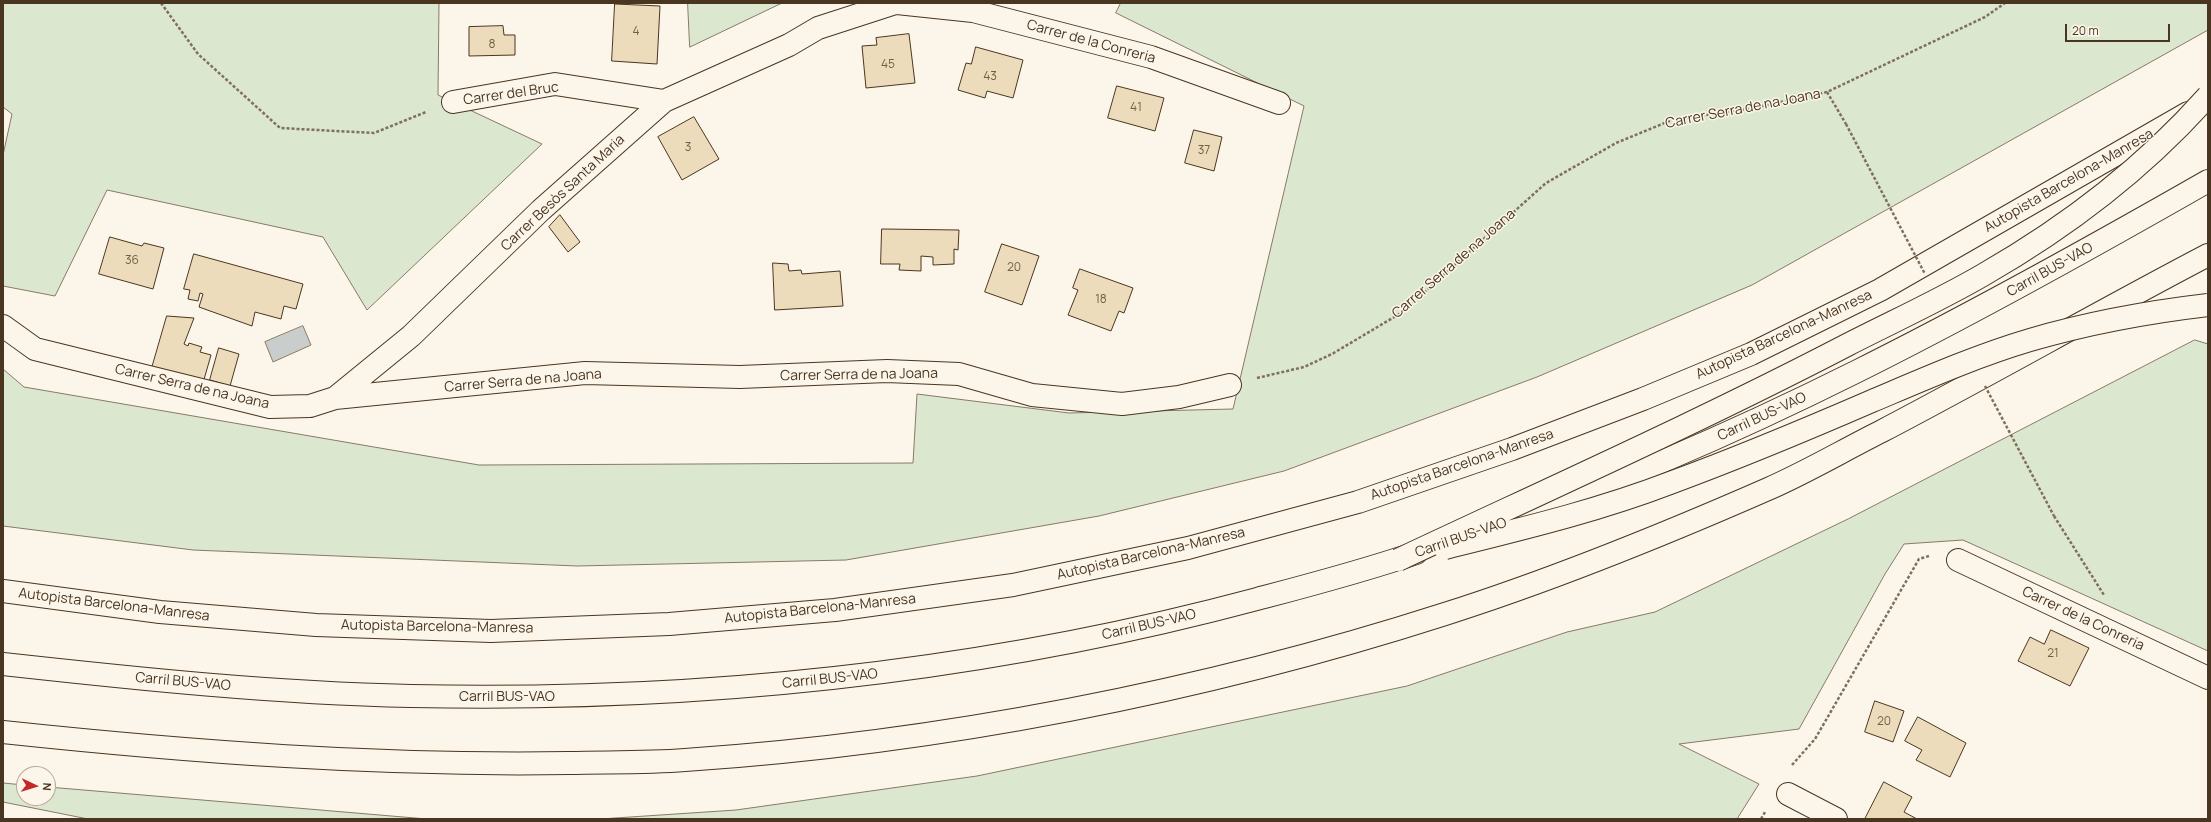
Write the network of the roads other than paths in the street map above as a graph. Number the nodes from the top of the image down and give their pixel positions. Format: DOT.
graph roads {
  1 [pos="896,3"];
  2 [pos="818,28"];
  3 [pos="2208,96"];
  4 [pos="664,101"];
  5 [pos="453,102"];
  6 [pos="2208,102"];
  7 [pos="1279,103"];
  8 [pos="2208,181"];
  9 [pos="2208,255"];
  10 [pos="2208,305"];
  11 [pos="3,326"];
  12 [pos="1230,385"];
  13 [pos="335,398"];
  14 [pos="1398,560"];
  15 [pos="1958,560"];
  16 [pos="3,591"];
  17 [pos="3,664"];
  18 [pos="2208,678"];
  19 [pos="3,732"];
  20 [pos="1788,794"];
  21 [pos="1836,819"];
  1 -- 2 [label="main road, Carrer de la Conreria"];
  1 -- 7 [label="main road, Carrer de la Conreria"];
  2 -- 4 [label="main road, Carrer Besòs Santa Maria"];
  3 -- 14 [label="main road, bridge"];
  4 -- 5 [label="main road, Carrer del Bruc"];
  4 -- 13 [label="main road, Carrer Besòs Santa Maria"];
  6 -- 16 [label="main road, Autopista Barcelona-Manresa"];
  8 -- 14 [label="main road, Carril BUS-VAO, bridge"];
  9 -- 19 [label="main road"];
  10 -- 14 [label="main road, bridge"];
  11 -- 13 [label="main road, Carrer Serra de na Joana"];
  12 -- 13 [label="main road, Carrer Serra de na Joana"];
  14 -- 17 [label="main road, Carril BUS-VAO"];
  15 -- 18 [label="main road, Carrer de la Conreria"];
  20 -- 21 [label="main road"];
}
